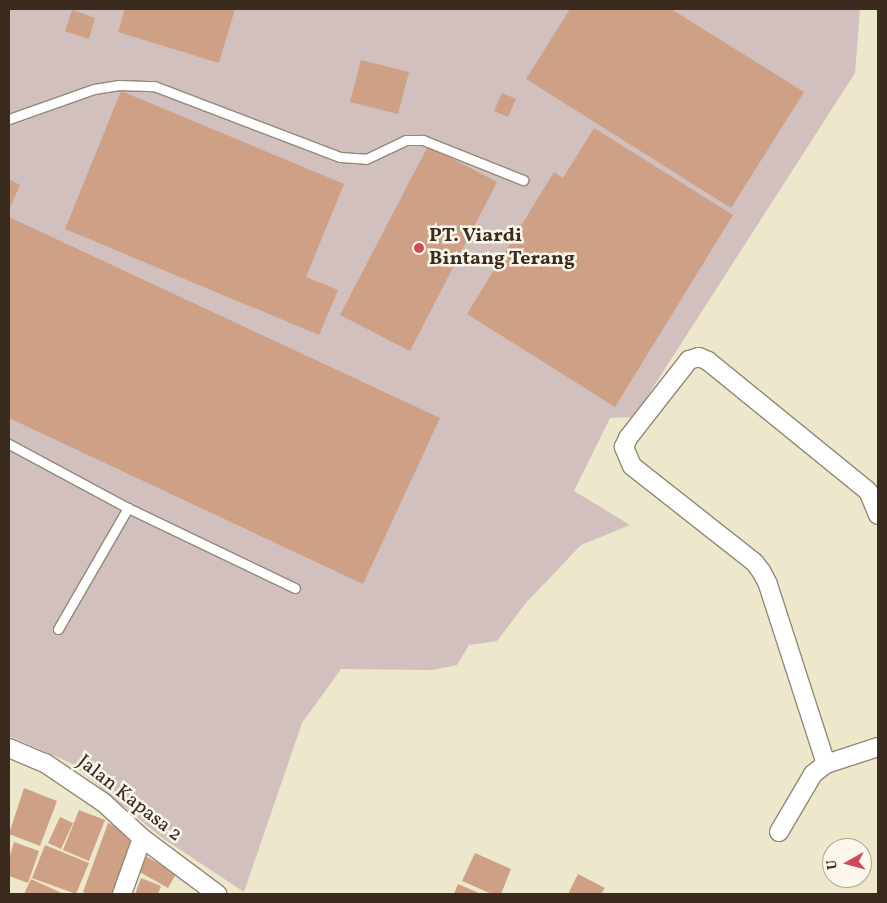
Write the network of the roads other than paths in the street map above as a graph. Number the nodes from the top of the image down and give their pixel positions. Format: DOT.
graph roads {
  1 [pos="9,119"];
  2 [pos="523,180"];
  3 [pos="9,444"];
  4 [pos="873,490"];
  5 [pos="128,508"];
  6 [pos="878,515"];
  7 [pos="295,588"];
  8 [pos="58,629"];
  9 [pos="878,747"];
  10 [pos="9,748"];
  11 [pos="826,764"];
  12 [pos="779,832"];
  13 [pos="142,838"];
  14 [pos="122,894"];
  15 [pos="217,894"];
  1 -- 2 [label="lane"];
  3 -- 5 [label="lane"];
  4 -- 6 [label="street"];
  4 -- 11 [label="street"];
  5 -- 7 [label="lane"];
  5 -- 8 [label="lane"];
  9 -- 11 [label="street"];
  10 -- 13 [label="street, Jalan Kapasa 2"];
  11 -- 12 [label="street"];
  13 -- 14 [label="street"];
  13 -- 15 [label="street, Jalan Kapasa 2"];
}
